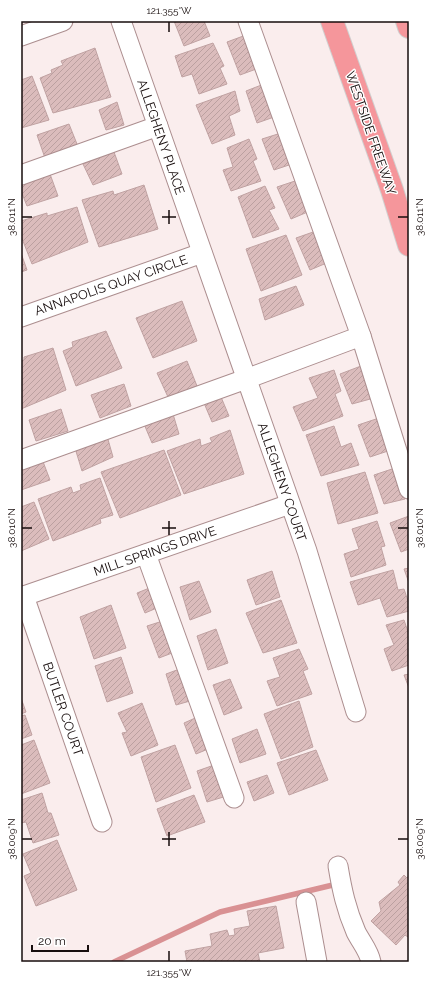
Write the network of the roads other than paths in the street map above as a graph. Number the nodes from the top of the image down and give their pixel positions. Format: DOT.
graph roads {
  1 [pos="64,21"];
  2 [pos="121,21"];
  3 [pos="248,21"];
  4 [pos="332,21"];
  5 [pos="407,21"];
  6 [pos="409,27"];
  7 [pos="21,36"];
  8 [pos="158,126"];
  9 [pos="21,175"];
  10 [pos="409,245"];
  11 [pos="202,253"];
  12 [pos="21,317"];
  13 [pos="361,336"];
  14 [pos="246,380"];
  15 [pos="21,460"];
  16 [pos="409,490"];
  17 [pos="290,504"];
  18 [pos="146,554"];
  19 [pos="22,597"];
  20 [pos="356,712"];
  21 [pos="234,798"];
  22 [pos="102,822"];
  23 [pos="338,866"];
  24 [pos="306,902"];
  25 [pos="317,962"];
  26 [pos="371,962"];
  1 -- 7 [label="street"];
  2 -- 8 [label="street, ALLEGHENY PLACE"];
  3 -- 13 [label="street"];
  4 -- 10 [label="highway, WESTSIDE FREEWAY"];
  5 -- 6 [label="highway"];
  8 -- 9 [label="street"];
  8 -- 11 [label="street, ALLEGHENY PLACE"];
  11 -- 12 [label="street, ANNAPOLIS QUAY CIRCLE"];
  11 -- 14 [label="street, ALLEGHENY COURT"];
  13 -- 14 [label="street"];
  13 -- 16 [label="street"];
  14 -- 15 [label="street"];
  14 -- 17 [label="street, ALLEGHENY COURT"];
  17 -- 18 [label="street, MILL SPRINGS DRIVE"];
  17 -- 20 [label="street, ALLEGHENY COURT"];
  18 -- 19 [label="street, MILL SPRINGS DRIVE"];
  18 -- 21 [label="street"];
  19 -- 22 [label="street, BUTLER COURT"];
  23 -- 26 [label="street"];
  24 -- 25 [label="street"];
}
